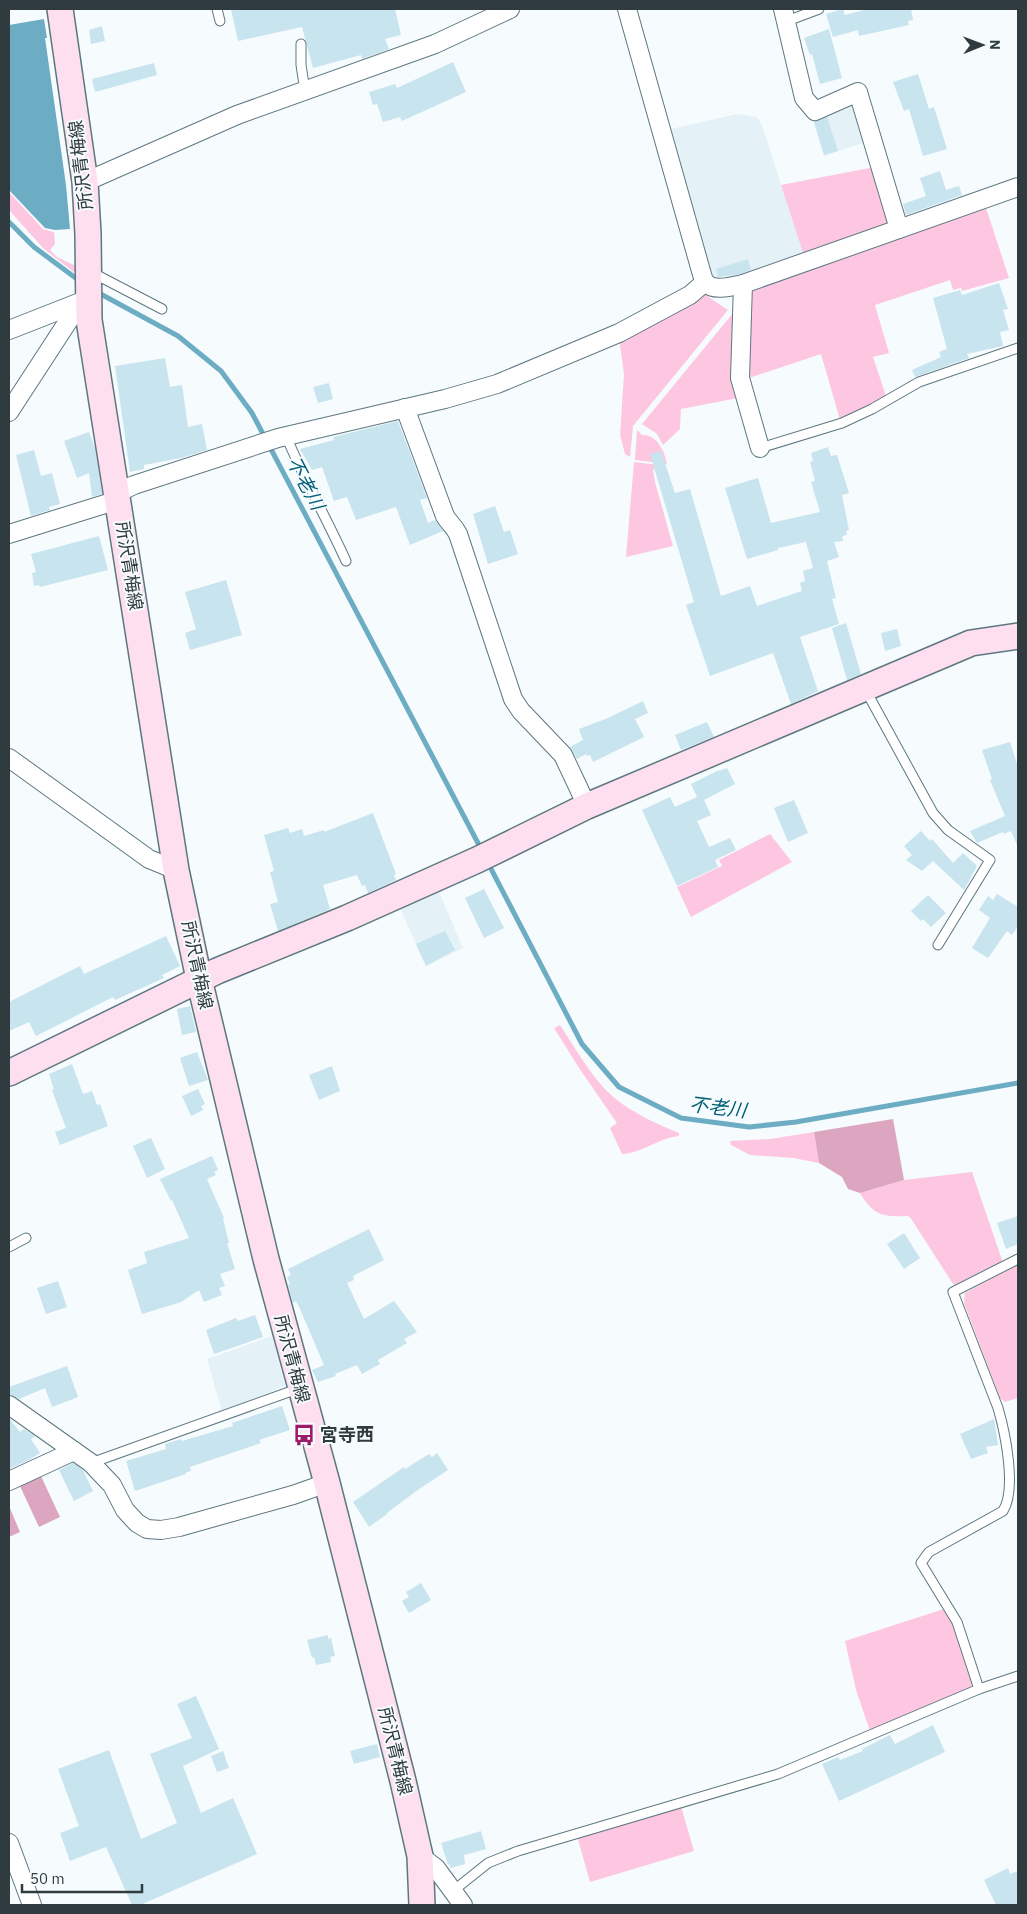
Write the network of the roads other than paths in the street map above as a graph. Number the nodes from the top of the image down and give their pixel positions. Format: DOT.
graph roads {
  1 [pos="60,9"];
  2 [pos="217,9"];
  3 [pos="510,9"];
  4 [pos="627,9"];
  5 [pos="819,9"];
  6 [pos="785,15"];
  7 [pos="220,21"];
  8 [pos="301,44"];
  9 [pos="305,90"];
  10 [pos="85,182"];
  11 [pos="1018,187"];
  12 [pos="899,229"];
  13 [pos="705,282"];
  14 [pos="743,284"];
  15 [pos="86,287"];
  16 [pos="162,309"];
  17 [pos="9,330"];
  18 [pos="1018,348"];
  19 [pos="405,408"];
  20 [pos="9,412"];
  21 [pos="276,439"];
  22 [pos="760,448"];
  23 [pos="118,496"];
  24 [pos="9,534"];
  25 [pos="346,562"];
  26 [pos="1018,636"];
  27 [pos="864,687"];
  28 [pos="9,758"];
  29 [pos="587,806"];
  30 [pos="176,870"];
  31 [pos="938,945"];
  32 [pos="199,979"];
  33 [pos="9,1073"];
  34 [pos="26,1238"];
  35 [pos="9,1247"];
  36 [pos="1018,1259"];
  37 [pos="300,1388"];
  38 [pos="9,1405"];
  39 [pos="74,1451"];
  40 [pos="91,1463"];
  41 [pos="9,1481"];
  42 [pos="326,1484"];
  43 [pos="1018,1676"];
  44 [pos="979,1689"];
  45 [pos="9,1843"];
  46 [pos="420,1856"];
  47 [pos="458,1898"];
  48 [pos="32,1905"];
  49 [pos="422,1905"];
  1 -- 10 [label="main road, 所沢青梅線"];
  2 -- 7 [label="lane"];
  3 -- 9 [label="street"];
  4 -- 13 [label="street"];
  5 -- 6 [label="lane"];
  6 -- 12 [label="street"];
  8 -- 9 [label="lane"];
  9 -- 10 [label="street"];
  10 -- 15 [label="main road, 所沢青梅線"];
  11 -- 12 [label="street"];
  12 -- 14 [label="street"];
  13 -- 14 [label="street"];
  13 -- 19 [label="street"];
  14 -- 22 [label="street"];
  15 -- 16 [label="lane"];
  15 -- 17 [label="street"];
  15 -- 20 [label="street"];
  15 -- 23 [label="main road, 所沢青梅線"];
  18 -- 22 [label="lane"];
  19 -- 21 [label="street"];
  19 -- 29 [label="street"];
  21 -- 23 [label="street"];
  21 -- 25 [label="lane"];
  23 -- 24 [label="street"];
  23 -- 30 [label="main road, 所沢青梅線"];
  26 -- 27 [label="main road"];
  27 -- 29 [label="main road"];
  27 -- 31 [label="lane"];
  28 -- 30 [label="street"];
  29 -- 32 [label="main road"];
  30 -- 32 [label="main road, 所沢青梅線"];
  32 -- 33 [label="main road"];
  32 -- 37 [label="main road, 所沢青梅線"];
  34 -- 35 [label="lane"];
  36 -- 44 [label="lane"];
  37 -- 40 [label="lane"];
  37 -- 42 [label="main road, 所沢青梅線"];
  38 -- 39 [label="street"];
  39 -- 40 [label="street"];
  39 -- 41 [label="street"];
  40 -- 42 [label="street"];
  42 -- 46 [label="main road, 所沢青梅線"];
  43 -- 44 [label="lane"];
  44 -- 47 [label="lane"];
  45 -- 48 [label="street"];
  46 -- 47 [label="street"];
  46 -- 49 [label="main road, 所沢青梅線"];
}
